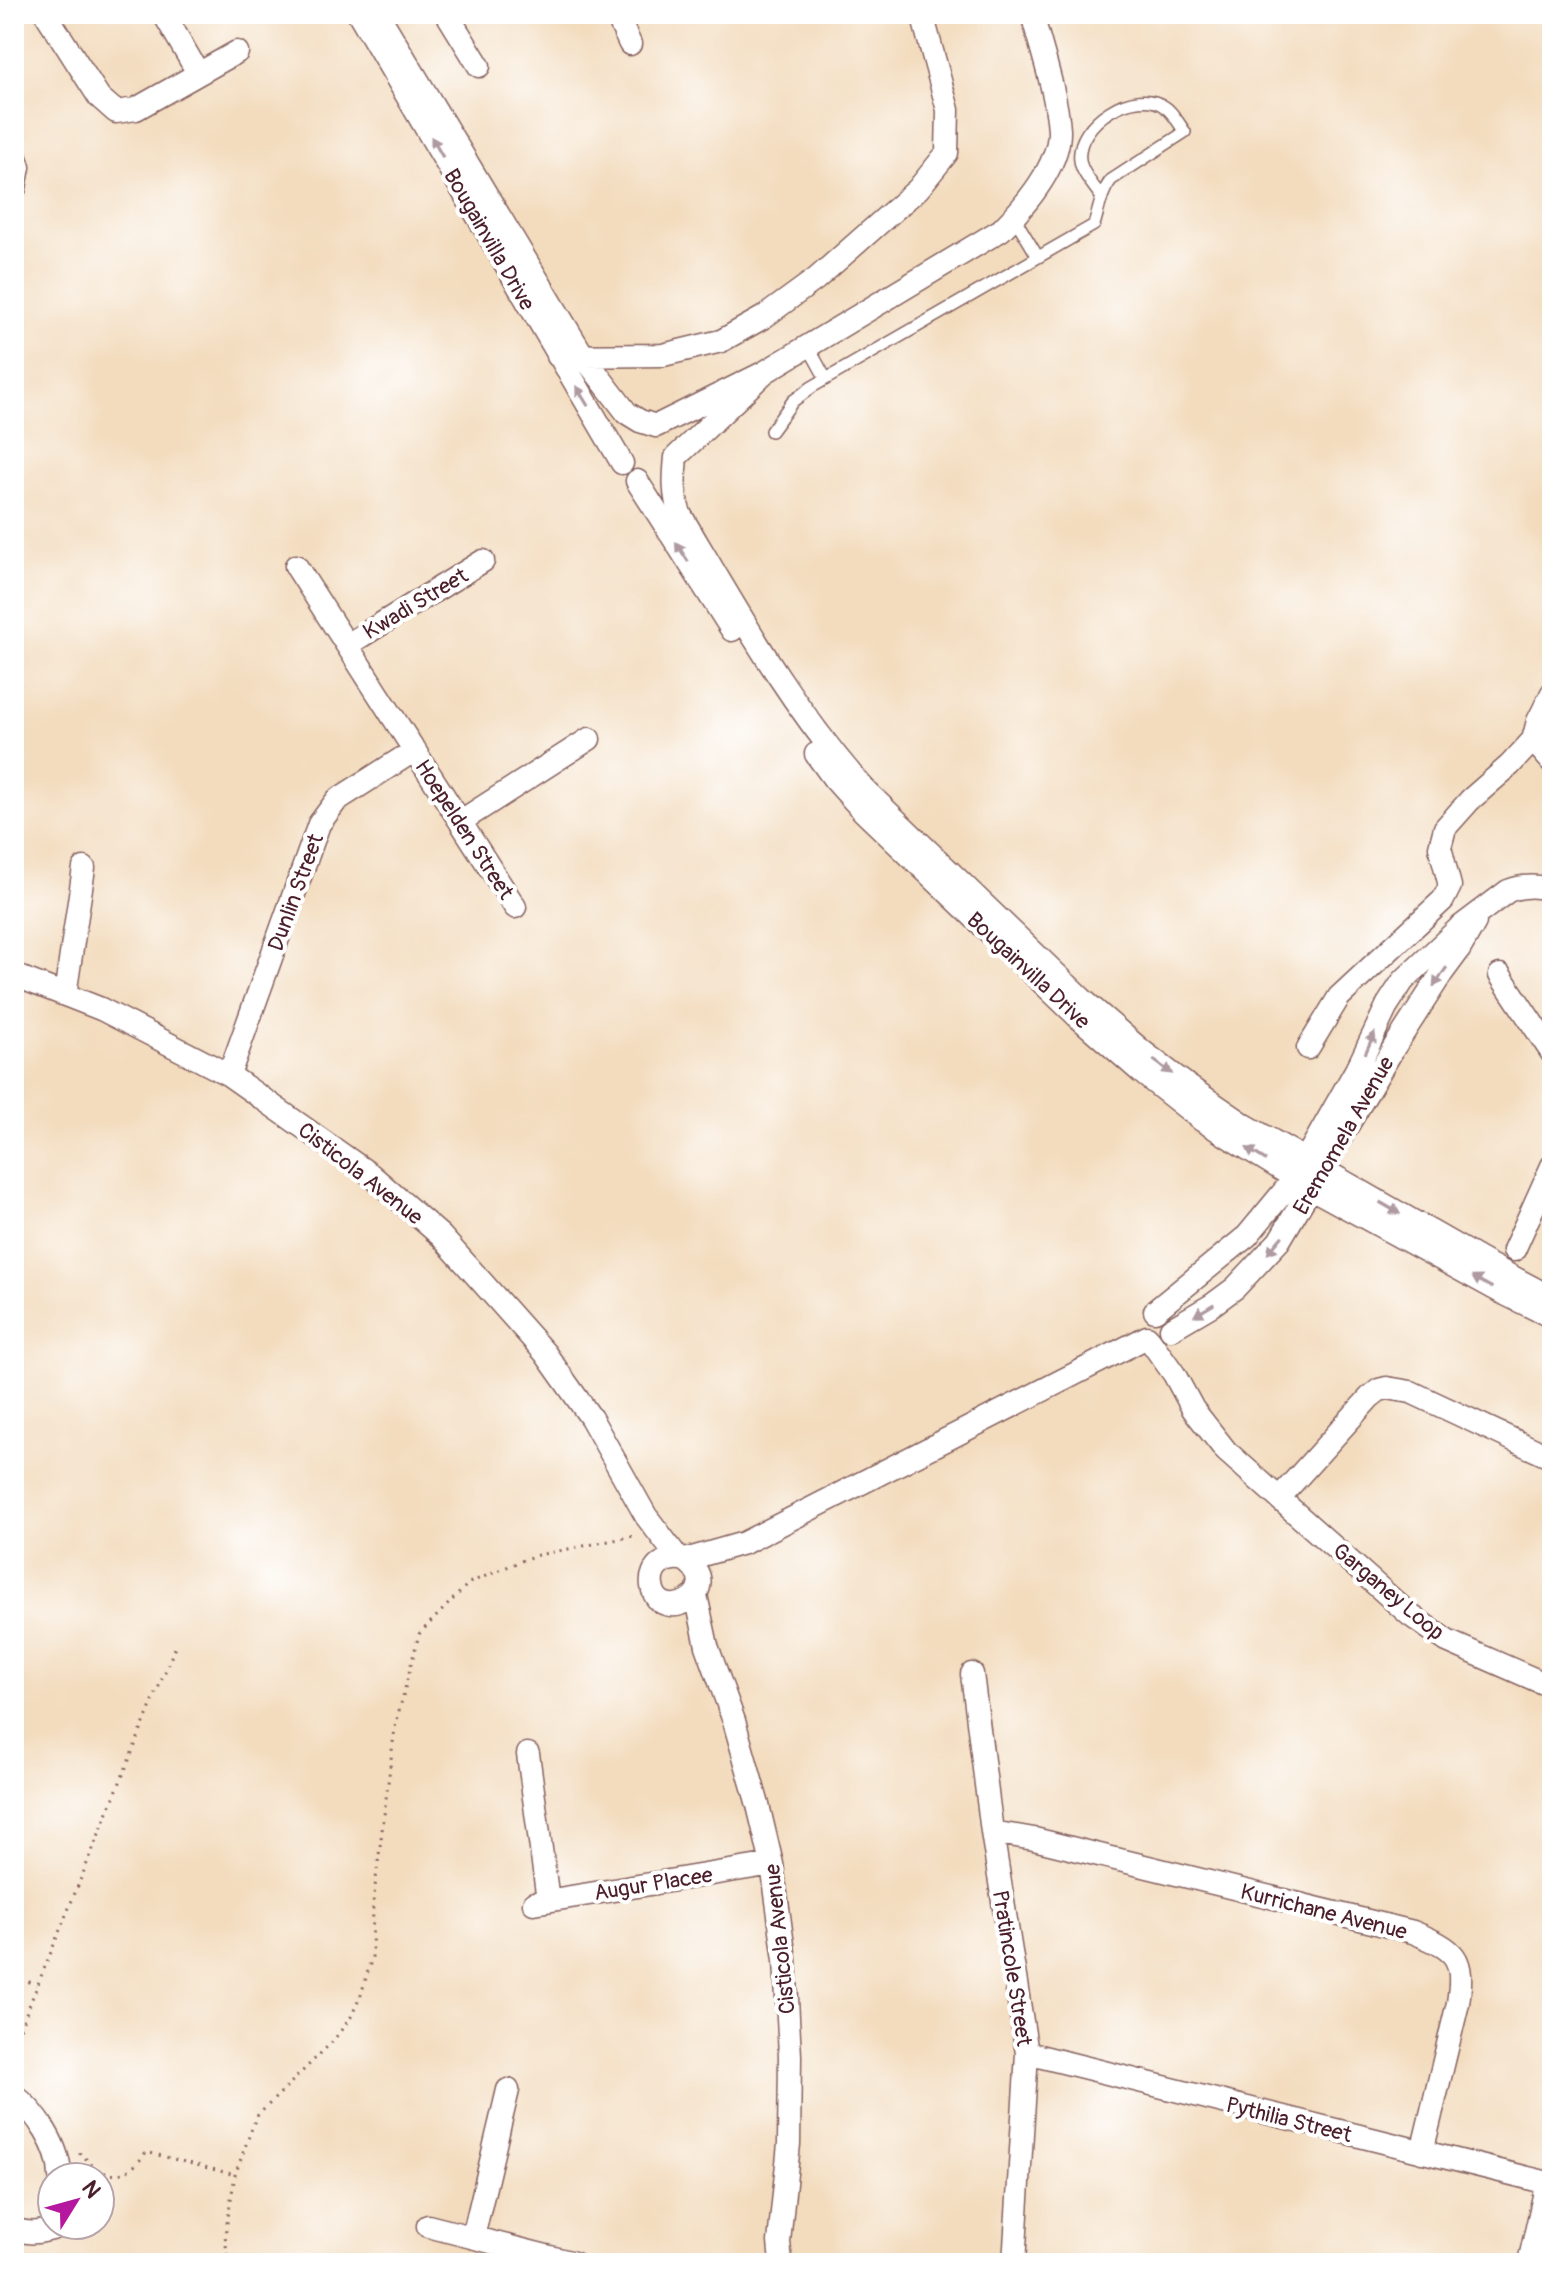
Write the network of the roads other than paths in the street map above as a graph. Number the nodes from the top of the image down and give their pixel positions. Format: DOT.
graph roads {
  1 [pos="46,14"];
  2 [pos="164,14"];
  3 [pos="359,14"];
  4 [pos="378,14"];
  5 [pos="447,14"];
  6 [pos="616,14"];
  7 [pos="922,14"];
  8 [pos="1032,14"];
  9 [pos="630,44"];
  10 [pos="237,52"];
  11 [pos="479,66"];
  12 [pos="198,73"];
  13 [pos="14,152"];
  14 [pos="15,188"];
  15 [pos="1102,198"];
  16 [pos="1014,217"];
  17 [pos="1038,257"];
  18 [pos="808,346"];
  19 [pos="558,356"];
  20 [pos="584,357"];
  21 [pos="765,372"];
  22 [pos="826,379"];
  23 [pos="656,426"];
  24 [pos="771,431"];
  25 [pos="676,457"];
  26 [pos="622,463"];
  27 [pos="637,481"];
  28 [pos="483,561"];
  29 [pos="296,566"];
  30 [pos="347,645"];
  31 [pos="1552,693"];
  32 [pos="589,739"];
  33 [pos="1533,740"];
  34 [pos="415,750"];
  35 [pos="1552,762"];
  36 [pos="461,821"];
  37 [pos="894,830"];
  38 [pos="84,868"];
  39 [pos="1552,890"];
  40 [pos="515,907"];
  41 [pos="14,975"];
  42 [pos="1500,975"];
  43 [pos="65,995"];
  44 [pos="1308,1048"];
  45 [pos="1552,1053"];
  46 [pos="229,1075"];
  47 [pos="1552,1166"];
  48 [pos="1308,1174"];
  49 [pos="1234,1248"];
  50 [pos="1514,1250"];
  51 [pos="1253,1269"];
  52 [pos="1552,1298"];
  53 [pos="1552,1317"];
  54 [pos="1156,1328"];
  55 [pos="1552,1458"];
  56 [pos="1280,1497"];
  57 [pos="647,1524"];
  58 [pos="744,1543"];
  59 [pos="681,1559"];
  60 [pos="656,1568"];
  61 [pos="697,1591"];
  62 [pos="674,1606"];
  63 [pos="707,1646"];
  64 [pos="972,1674"];
  65 [pos="1552,1687"];
  66 [pos="528,1754"];
  67 [pos="992,1832"];
  68 [pos="772,1864"];
  69 [pos="1027,2053"];
  70 [pos="508,2090"];
  71 [pos="14,2095"];
  72 [pos="1422,2152"];
  73 [pos="55,2161"];
  74 [pos="1550,2184"];
  75 [pos="428,2226"];
  76 [pos="14,2229"];
  77 [pos="36,2233"];
  78 [pos="473,2237"];
  79 [pos="780,2252"];
  80 [pos="574,2263"];
  81 [pos="768,2263"];
  82 [pos="1014,2263"];
  83 [pos="1529,2263"];
  1 -- 12 [label="street"];
  2 -- 12 [label="street"];
  19 -- 3 [label="street, Bougainvilla Drive, one-way"];
  4 -- 20 [label="street, Bougainvilla Drive"];
  5 -- 11 [label="street"];
  6 -- 9 [label="street"];
  7 -- 20 [label="street"];
  8 -- 16 [label="street"];
  10 -- 12 [label="street"];
  13 -- 14 [label="street"];
  15 -- 15 [label="lane"];
  15 -- 17 [label="lane"];
  16 -- 17 [label="lane"];
  16 -- 18 [label="street"];
  17 -- 22 [label="lane"];
  18 -- 21 [label="street"];
  18 -- 22 [label="lane"];
  19 -- 20 [label="street"];
  26 -- 19 [label="street, Bougainvilla Drive, one-way"];
  20 -- 23 [label="street, Bougainvilla Drive"];
  21 -- 23 [label="street"];
  21 -- 25 [label="street"];
  22 -- 24 [label="lane"];
  23 -- 25 [label="street, Bougainvilla Drive"];
  23 -- 26 [label="street"];
  25 -- 27 [label="street"];
  25 -- 37 [label="street, Bougainvilla Drive"];
  26 -- 27 [label="street, Bougainvilla Drive"];
  37 -- 27 [label="street, Bougainvilla Drive, one-way"];
  28 -- 30 [label="street, Kwadi Street"];
  29 -- 30 [label="street, Kwadi Street"];
  30 -- 34 [label="street, Kwadi Street"];
  31 -- 33 [label="street"];
  32 -- 36 [label="street"];
  33 -- 35 [label="street"];
  33 -- 44 [label="street"];
  34 -- 36 [label="street, Hoepelden Street"];
  34 -- 46 [label="street, Dunlin Street"];
  36 -- 40 [label="street, Hoepelden Street"];
  37 -- 48 [label="street, Bougainvilla Drive"];
  38 -- 43 [label="street"];
  39 -- 48 [label="street, Eremomela Avenue"];
  41 -- 43 [label="street, Cisticola Avenue"];
  42 -- 45 [label="street"];
  43 -- 46 [label="street, Cisticola Avenue"];
  46 -- 57 [label="street, Cisticola Avenue"];
  47 -- 50 [label="street"];
  48 -- 49 [label="street, Eremomela Avenue"];
  48 -- 51 [label="street, Eremomela Avenue, one-way"];
  48 -- 52 [label="street, Bougainvilla Drive, one-way"];
  53 -- 48 [label="street, Bougainvilla Drive, one-way"];
  49 -- 51 [label="street"];
  49 -- 54 [label="street, Eremomela Avenue"];
  51 -- 54 [label="street, Eremomela Avenue, one-way"];
  54 -- 56 [label="street, Garganey Loop"];
  54 -- 58 [label="street, Eremomela Avenue"];
  55 -- 56 [label="street"];
  56 -- 65 [label="street, Garganey Loop"];
  57 -- 59 [label="street, Cisticola Avenue"];
  57 -- 60 [label="street, Cisticola Avenue"];
  58 -- 59 [label="street, Eremomela Avenue"];
  58 -- 61 [label="street, Eremomela Avenue"];
  59 -- 60 [label="street"];
  59 -- 61 [label="street"];
  60 -- 62 [label="street"];
  61 -- 62 [label="street"];
  61 -- 63 [label="street, Cisticola Avenue"];
  62 -- 63 [label="street, Cisticola Avenue"];
  63 -- 68 [label="street, Cisticola Avenue"];
  64 -- 67 [label="street, Pratincole Street"];
  66 -- 68 [label="street, Augur Placee"];
  67 -- 69 [label="street, Pratincole Street"];
  67 -- 72 [label="street, Kurrichane Avenue"];
  68 -- 79 [label="street, Cisticola Avenue"];
  69 -- 72 [label="street, Pythilia Street"];
  69 -- 82 [label="street, Pratincole Street"];
  70 -- 78 [label="street"];
  71 -- 73 [label="street"];
  72 -- 74 [label="street, Pythilia Street"];
  74 -- 83 [label="street"];
  75 -- 78 [label="street"];
  76 -- 77 [label="street"];
  78 -- 80 [label="street"];
  79 -- 81 [label="street, Cisticola Avenue"];
}
